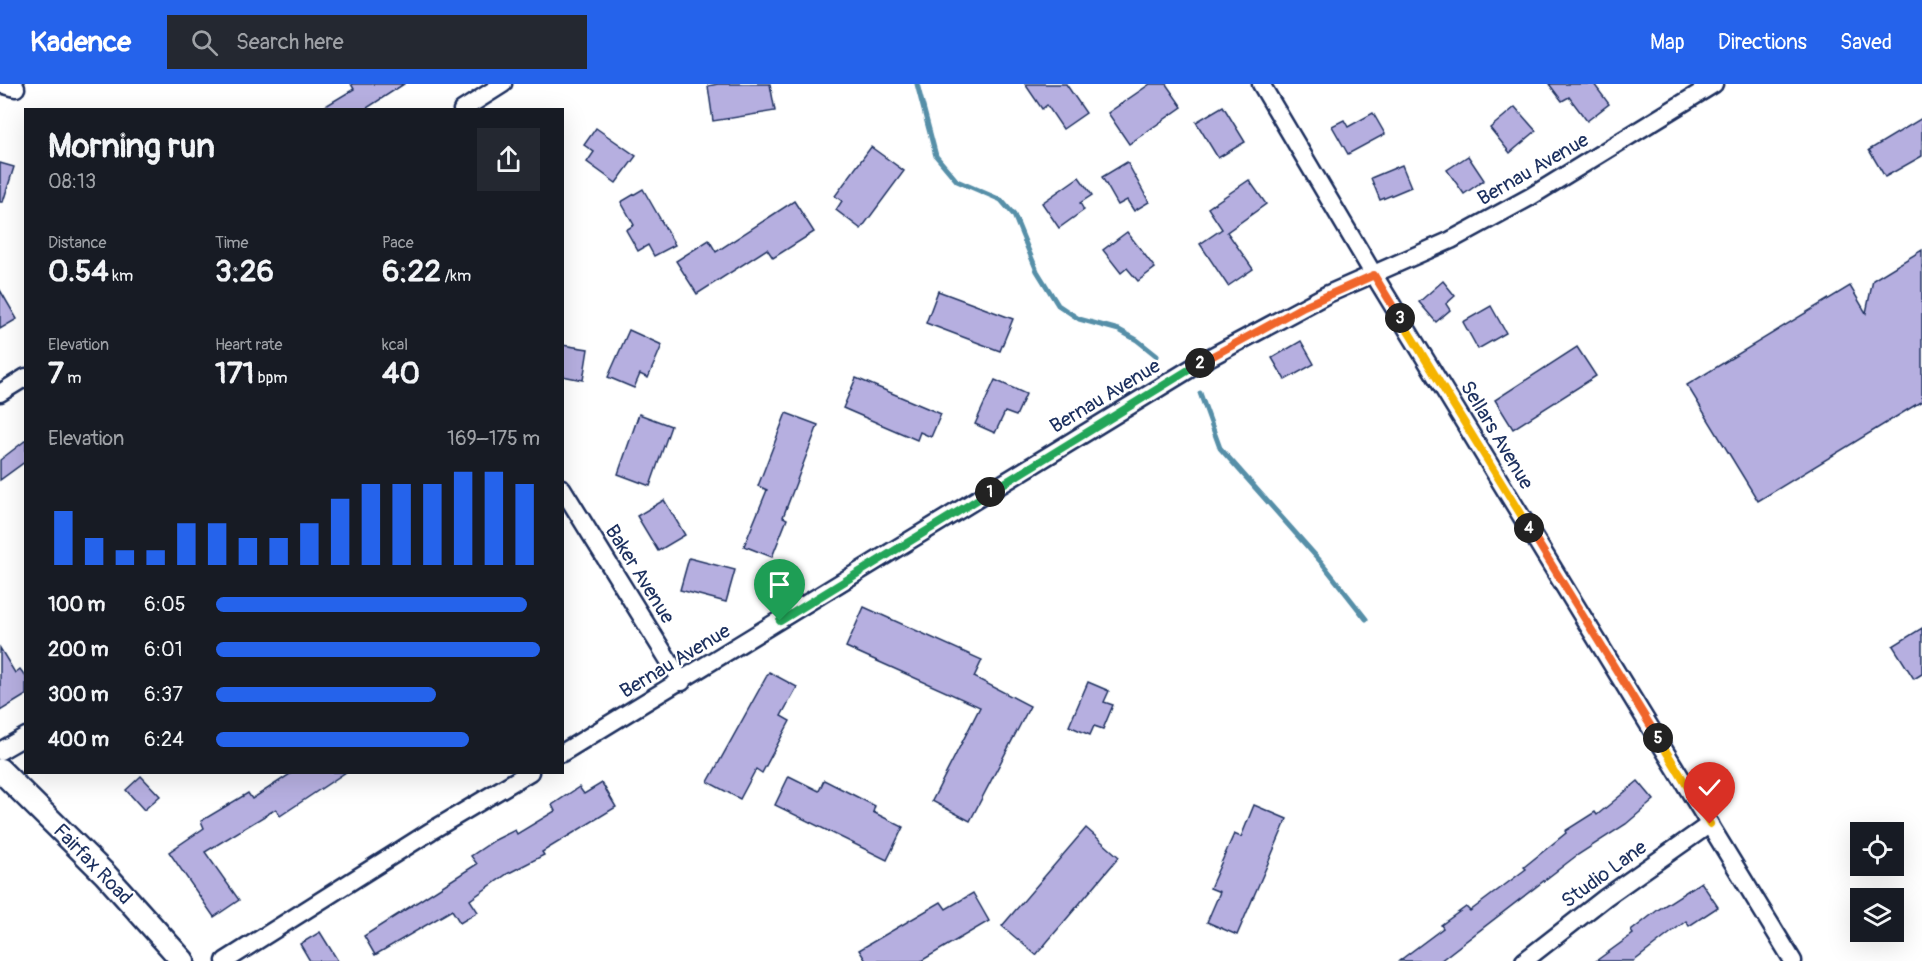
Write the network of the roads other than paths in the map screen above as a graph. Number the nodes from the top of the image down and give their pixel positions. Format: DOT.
graph roads {
  1 [pos="503,84"];
  2 [pos="1261,84"];
  3 [pos="1714,84"];
  4 [pos="465,108"];
  5 [pos="1374,275"];
  6 [pos="24,378"];
  7 [pos="0,393"];
  8 [pos="564,491"];
  9 [pos="682,682"];
  10 [pos="24,737"];
  11 [pos="0,752"];
  12 [pos="564,752"];
  13 [pos="0,770"];
  14 [pos="527,774"];
  15 [pos="1710,824"];
  16 [pos="183,961"];
  17 [pos="225,961"];
  18 [pos="1524,961"];
  19 [pos="1793,961"];
  1 -- 4 [label="street"];
  2 -- 5 [label="street, Sellars Avenue"];
  3 -- 5 [label="street, Bernau Avenue"];
  5 -- 9 [label="street, Bernau Avenue"];
  5 -- 15 [label="street, Sellars Avenue"];
  6 -- 7 [label="street"];
  8 -- 9 [label="street, Baker Avenue"];
  9 -- 12 [label="street, Bernau Avenue"];
  10 -- 11 [label="street"];
  13 -- 16 [label="street, Fairfax Road"];
  14 -- 17 [label="street"];
  15 -- 18 [label="street, Studio Lane"];
  15 -- 19 [label="street, Sellars Avenue"];
}
